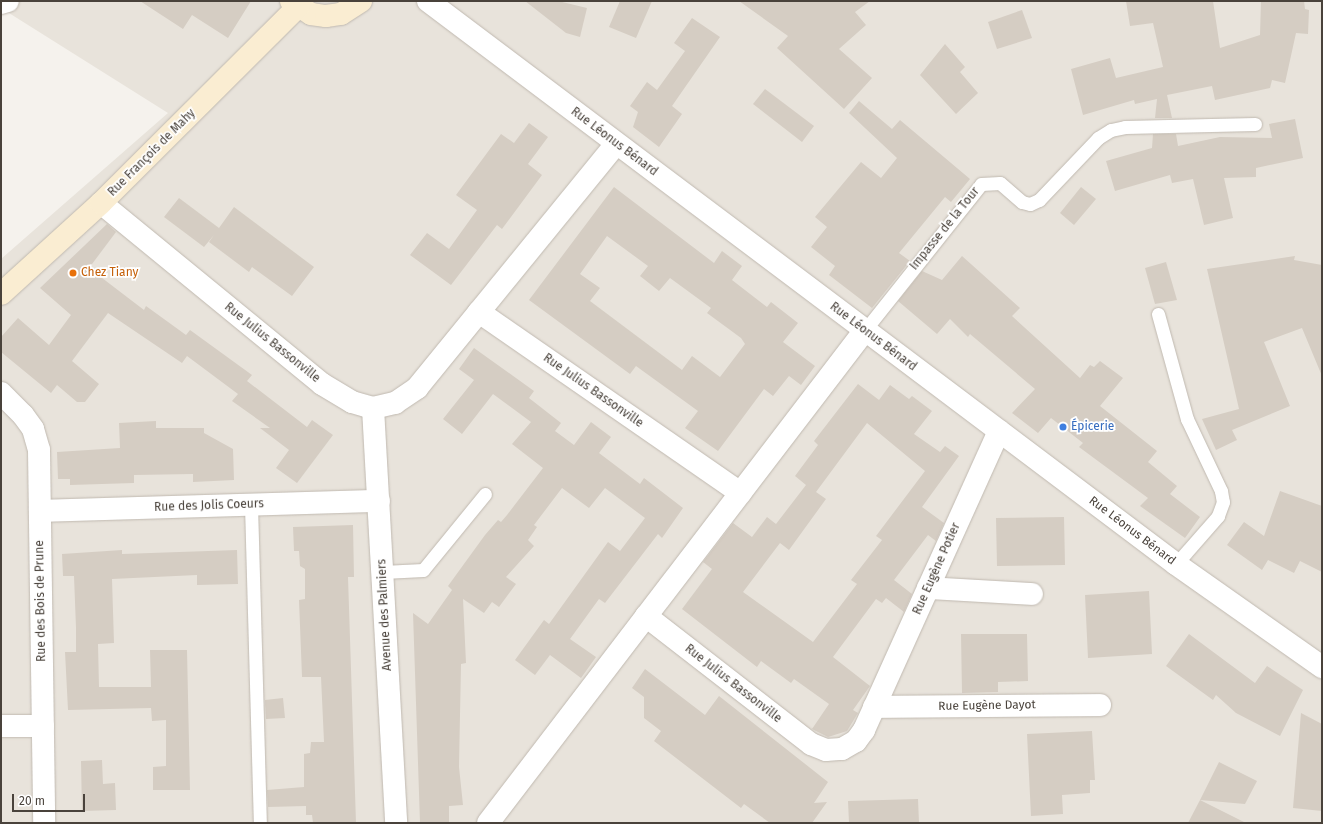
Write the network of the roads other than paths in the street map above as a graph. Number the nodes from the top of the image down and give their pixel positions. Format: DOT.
graph roads {
  1 [pos="8,1"];
  2 [pos="362,1"];
  3 [pos="428,1"];
  4 [pos="1,3"];
  5 [pos="295,4"];
  6 [pos="1255,124"];
  7 [pos="616,144"];
  8 [pos="101,203"];
  9 [pos="1,294"];
  10 [pos="479,312"];
  11 [pos="1158,314"];
  12 [pos="865,330"];
  13 [pos="1,394"];
  14 [pos="373,408"];
  15 [pos="999,431"];
  16 [pos="740,493"];
  17 [pos="484,494"];
  18 [pos="379,501"];
  19 [pos="251,504"];
  20 [pos="40,510"];
  21 [pos="1176,564"];
  22 [pos="383,572"];
  23 [pos="928,588"];
  24 [pos="1032,594"];
  25 [pos="646,616"];
  26 [pos="1322,667"];
  27 [pos="1100,705"];
  28 [pos="874,707"];
  29 [pos="1,726"];
  30 [pos="43,726"];
  31 [pos="44,823"];
  32 [pos="260,823"];
  33 [pos="396,823"];
  34 [pos="488,823"];
  1 -- 4 [label="street"];
  2 -- 5 [label="main road"];
  3 -- 7 [label="street, Rue Léonus Bénard"];
  5 -- 8 [label="main road, Rue François de Mahy"];
  6 -- 12 [label="lane, Impasse de la Tour"];
  7 -- 10 [label="street"];
  7 -- 12 [label="street, Rue Léonus Bénard"];
  8 -- 9 [label="main road, Rue François de Mahy"];
  8 -- 14 [label="street, Rue Julius Bassonville"];
  10 -- 14 [label="street, Rue Julius Bassonville"];
  10 -- 16 [label="street, Rue Julius Bassonville"];
  11 -- 21 [label="lane"];
  12 -- 15 [label="street, Rue Léonus Bénard"];
  12 -- 16 [label="street"];
  13 -- 20 [label="street, Rue des Bois de Prune"];
  14 -- 18 [label="street, Avenue des Palmiers"];
  15 -- 21 [label="street, Rue Léonus Bénard"];
  15 -- 23 [label="street, Rue Eugène Potier"];
  16 -- 25 [label="street"];
  17 -- 22 [label="lane"];
  18 -- 19 [label="street, Rue des Jolis Coeurs"];
  18 -- 22 [label="street, Avenue des Palmiers"];
  19 -- 20 [label="street, Rue des Jolis Coeurs"];
  19 -- 32 [label="lane"];
  20 -- 30 [label="street, Rue des Bois de Prune"];
  21 -- 26 [label="street, Rue Léonus Bénard"];
  22 -- 33 [label="street, Avenue des Palmiers"];
  23 -- 24 [label="street"];
  23 -- 28 [label="street, Rue Eugène Potier"];
  25 -- 28 [label="street, Rue Julius Bassonville"];
  25 -- 34 [label="street"];
  27 -- 28 [label="street, Rue Eugène Dayot"];
  29 -- 30 [label="street"];
  30 -- 31 [label="street, Rue des Bois de Prune"];
}
